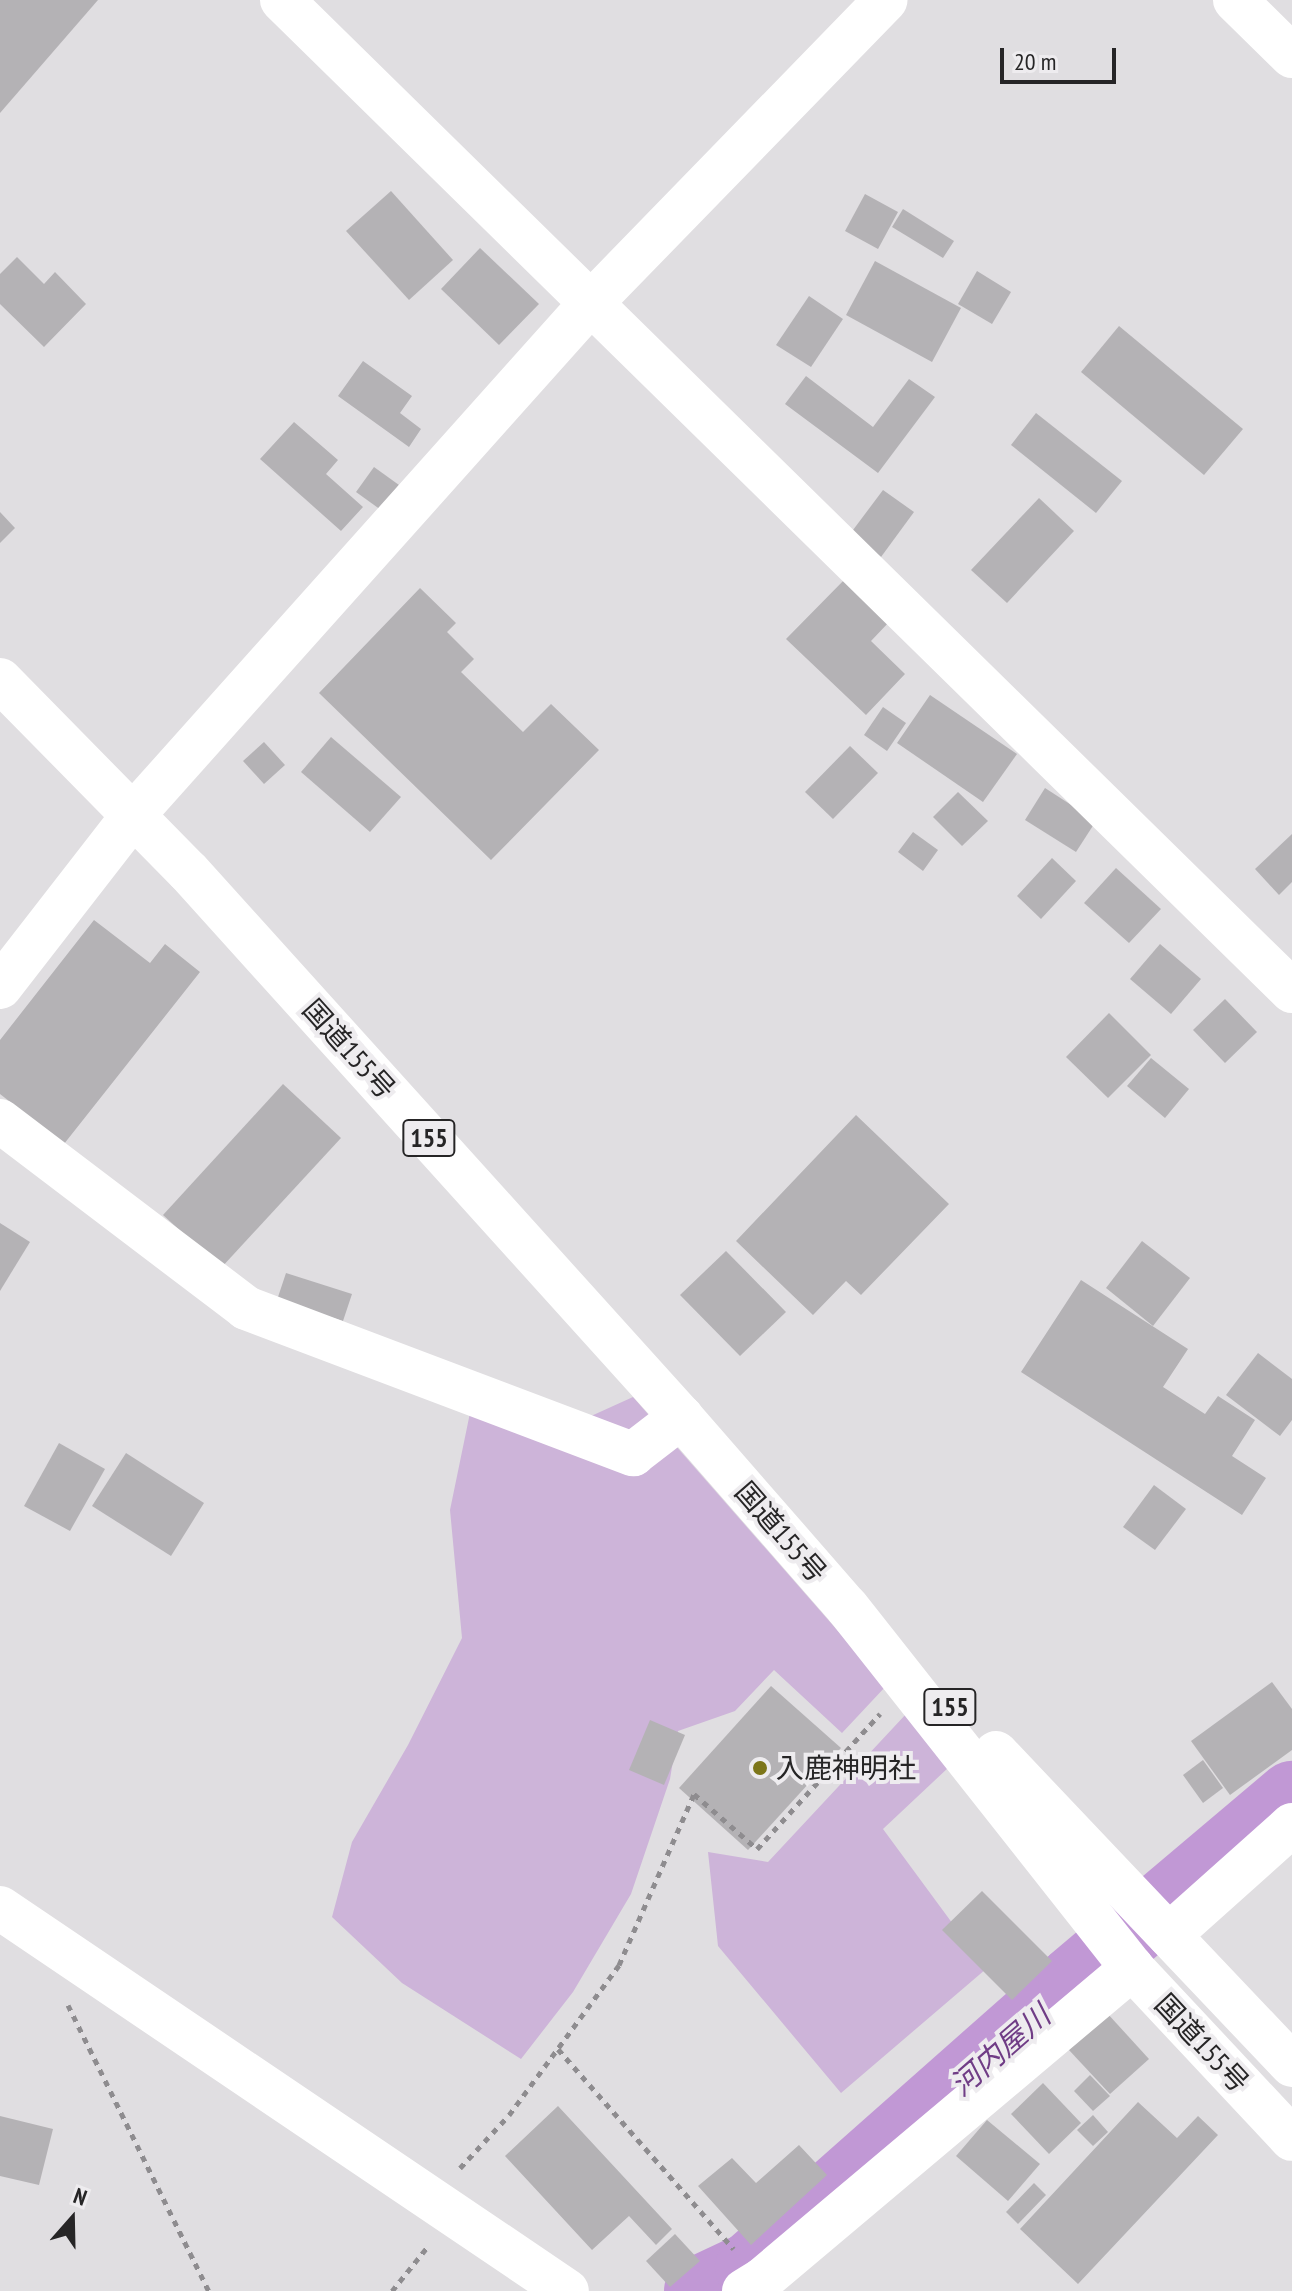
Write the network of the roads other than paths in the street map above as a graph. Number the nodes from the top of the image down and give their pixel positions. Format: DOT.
graph roads {
  1 [pos="282,0"];
  2 [pos="886,0"];
  3 [pos="1235,0"];
  4 [pos="1292,56"];
  5 [pos="592,302"];
  6 [pos="0,680"];
  7 [pos="134,814"];
  8 [pos="0,987"];
  9 [pos="1292,991"];
  10 [pos="0,1121"];
  11 [pos="681,1417"];
  12 [pos="847,1607"];
  13 [pos="1037,1821"];
  14 [pos="1292,1825"];
  15 [pos="0,1908"];
  16 [pos="1169,1935"];
  17 [pos="1132,1968"];
  18 [pos="1292,2065"];
  19 [pos="1292,2139"];
  20 [pos="742,2273"];
  21 [pos="567,2291"];
  1 -- 5 [label="main road"];
  2 -- 5 [label="main road"];
  3 -- 4 [label="main road"];
  5 -- 7 [label="main road"];
  5 -- 9 [label="main road"];
  6 -- 7 [label="main road, 国道155号 / 155"];
  7 -- 8 [label="main road"];
  7 -- 11 [label="main road, 国道155号 / 155"];
  10 -- 11 [label="main road"];
  11 -- 12 [label="main road, 国道155号 / 155"];
  12 -- 13 [label="main road, 国道155号 / 155"];
  12 -- 13 [label="main road, 国道155号 / 155"];
  13 -- 16 [label="main road, 国道155号 / 155"];
  13 -- 17 [label="main road, 国道155号 / 155"];
  14 -- 16 [label="main road"];
  15 -- 21 [label="main road"];
  16 -- 18 [label="main road, 国道155号 / 155"];
  17 -- 19 [label="main road, 国道155号 / 155"];
  17 -- 20 [label="main road"];
}
